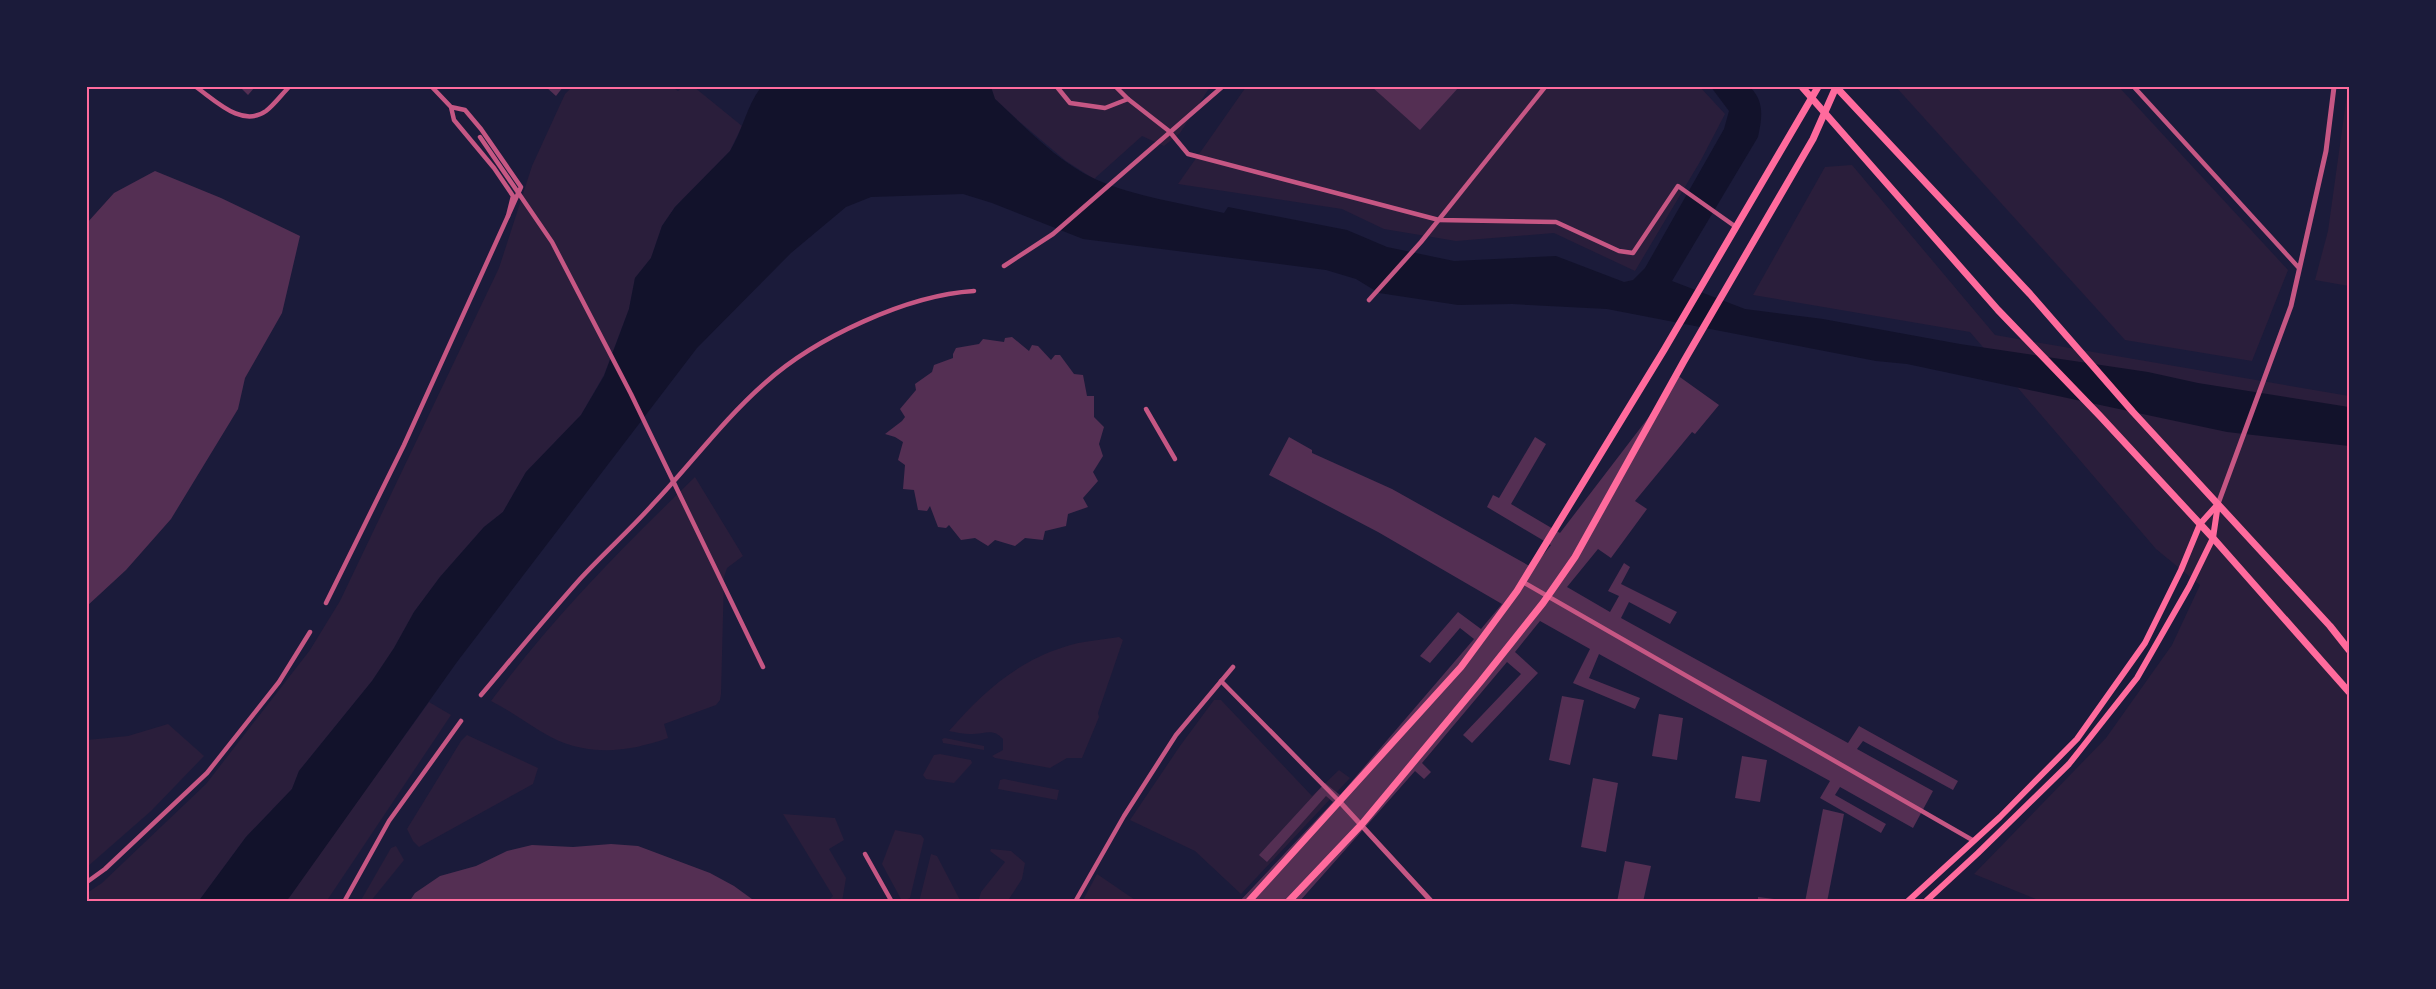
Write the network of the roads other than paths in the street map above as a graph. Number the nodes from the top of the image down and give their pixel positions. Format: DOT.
graph roads {
  1 [pos="196,87"];
  2 [pos="289,87"];
  3 [pos="432,87"];
  4 [pos="1057,87"];
  5 [pos="1116,87"];
  6 [pos="1222,87"];
  7 [pos="1545,87"];
  8 [pos="1802,87"];
  9 [pos="1818,87"];
  10 [pos="1836,87"];
  11 [pos="2134,87"];
  12 [pos="2334,87"];
  13 [pos="1812,97"];
  14 [pos="1128,99"];
  15 [pos="451,106"];
  16 [pos="1826,112"];
  17 [pos="1169,131"];
  18 [pos="480,137"];
  19 [pos="508,216"];
  20 [pos="1439,220"];
  21 [pos="1736,227"];
  22 [pos="1004,266"];
  23 [pos="2299,268"];
  24 [pos="968,287"];
  25 [pos="974,291"];
  26 [pos="960,292"];
  27 [pos="1369,300"];
  28 [pos="1146,409"];
  29 [pos="1175,459"];
  30 [pos="2218,504"];
  31 [pos="2200,524"];
  32 [pos="2213,538"];
  33 [pos="1524,582"];
  34 [pos="1548,597"];
  35 [pos="326,603"];
  36 [pos="310,632"];
  37 [pos="2349,650"];
  38 [pos="763,667"];
  39 [pos="1233,667"];
  40 [pos="1221,681"];
  41 [pos="2349,692"];
  42 [pos="481,695"];
  43 [pos="461,721"];
  44 [pos="1339,801"];
  45 [pos="1362,824"];
  46 [pos="1974,841"];
  47 [pos="865,854"];
  48 [pos="87,882"];
  49 [pos="344,902"];
  50 [pos="892,902"];
  51 [pos="1075,902"];
  52 [pos="1248,902"];
  53 [pos="1288,902"];
  54 [pos="1432,902"];
  55 [pos="1907,902"];
  56 [pos="1925,902"];
  1 -- 2 [label="street"];
  3 -- 15 [label="street"];
  4 -- 14 [label="street"];
  5 -- 14 [label="street"];
  6 -- 17 [label="street"];
  7 -- 20 [label="street"];
  8 -- 13 [label="main road"];
  9 -- 13 [label="main road"];
  10 -- 16 [label="main road"];
  10 -- 30 [label="main road"];
  11 -- 23 [label="street"];
  12 -- 23 [label="street"];
  13 -- 16 [label="main road"];
  13 -- 21 [label="main road"];
  14 -- 17 [label="street"];
  15 -- 19 [label="street"];
  15 -- 19 [label="street"];
  16 -- 31 [label="main road"];
  16 -- 34 [label="main road"];
  17 -- 20 [label="street"];
  17 -- 22 [label="street"];
  18 -- 38 [label="street"];
  19 -- 35 [label="street"];
  20 -- 21 [label="street"];
  20 -- 27 [label="street"];
  21 -- 33 [label="main road"];
  23 -- 30 [label="street"];
  24 -- 26 [label="street"];
  25 -- 26 [label="street"];
  26 -- 42 [label="street"];
  28 -- 29 [label="street"];
  30 -- 31 [label="main road"];
  30 -- 32 [label="main road"];
  30 -- 37 [label="main road"];
  31 -- 32 [label="main road"];
  31 -- 46 [label="main road"];
  32 -- 41 [label="main road"];
  32 -- 56 [label="main road"];
  33 -- 34 [label="street"];
  33 -- 44 [label="main road"];
  34 -- 45 [label="main road"];
  34 -- 46 [label="street"];
  36 -- 48 [label="street"];
  39 -- 40 [label="street"];
  40 -- 44 [label="street"];
  40 -- 51 [label="street"];
  43 -- 49 [label="street"];
  44 -- 45 [label="street"];
  44 -- 52 [label="main road"];
  45 -- 53 [label="main road"];
  45 -- 54 [label="street"];
  46 -- 55 [label="main road"];
  47 -- 50 [label="street"];
}
